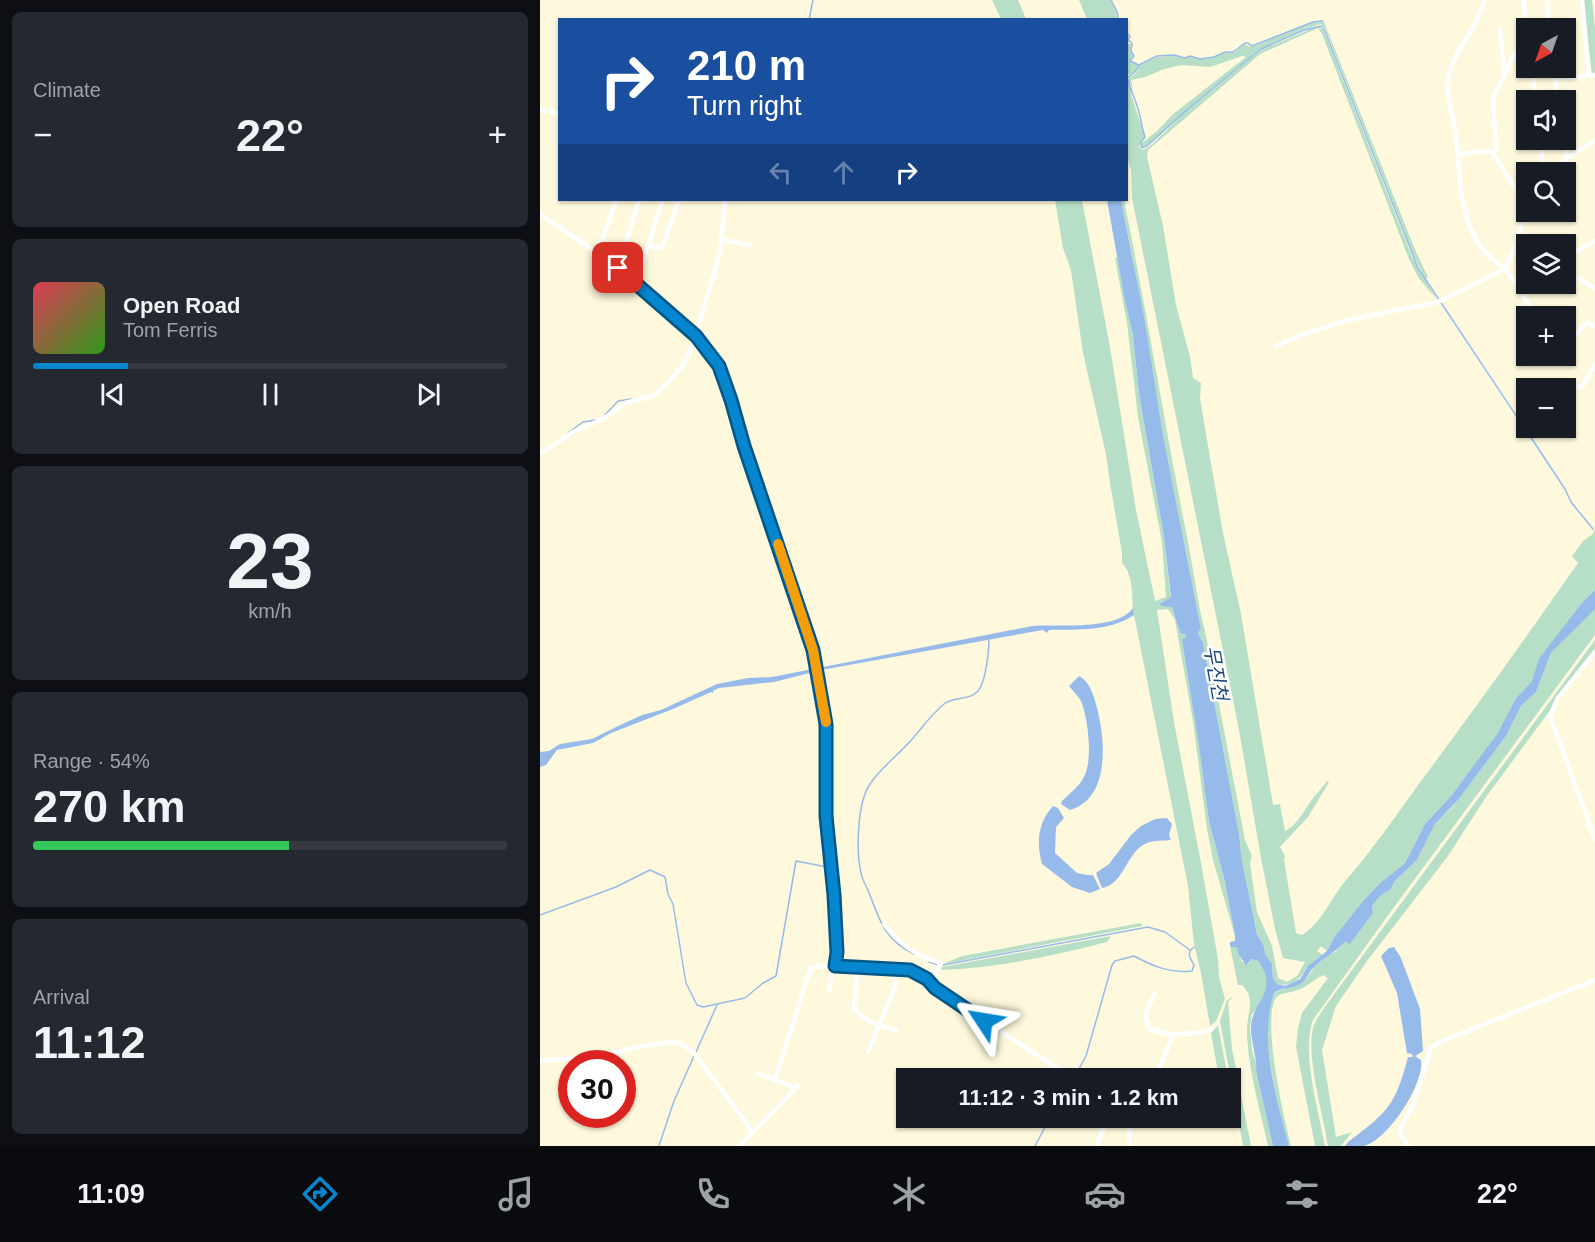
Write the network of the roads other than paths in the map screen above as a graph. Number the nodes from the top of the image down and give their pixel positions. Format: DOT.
graph roads {
  1 [pos="1484,0"];
  2 [pos="1524,0"];
  3 [pos="1547,0"];
  4 [pos="1582,0"];
  5 [pos="1549,18"];
  6 [pos="1500,28"];
  7 [pos="1504,74"];
  8 [pos="1592,76"];
  9 [pos="1556,79"];
  10 [pos="1557,90"];
  11 [pos="540,109"];
  12 [pos="558,114"];
  13 [pos="1595,141"];
  14 [pos="1566,150"];
  15 [pos="1493,153"];
  16 [pos="1458,154"];
  17 [pos="1568,157"];
  18 [pos="1561,162"];
  19 [pos="1516,190"];
  20 [pos="616,201"];
  21 [pos="639,201"];
  22 [pos="680,201"];
  23 [pos="725,201"];
  24 [pos="662,202"];
  25 [pos="540,214"];
  26 [pos="1523,222"];
  27 [pos="723,240"];
  28 [pos="1595,241"];
  29 [pos="750,245"];
  30 [pos="648,246"];
  31 [pos="598,252"];
  32 [pos="1576,252"];
  33 [pos="618,268"];
  34 [pos="1504,268"];
  35 [pos="1578,278"];
  36 [pos="636,283"];
  37 [pos="1595,288"];
  38 [pos="1530,306"];
  39 [pos="1595,326"];
  40 [pos="1576,335"];
  41 [pos="696,336"];
  42 [pos="1276,346"];
  43 [pos="1595,365"];
  44 [pos="1576,386"];
  45 [pos="540,454"];
  46 [pos="1595,652"];
  47 [pos="1595,839"];
  48 [pos="884,924"];
  49 [pos="835,966"];
  50 [pos="858,966"];
  51 [pos="897,968"];
  52 [pos="1595,980"];
  53 [pos="930,982"];
  54 [pos="829,991"];
  55 [pos="1155,994"];
  56 [pos="880,1025"];
  57 [pos="896,1029"];
  58 [pos="1211,1029"];
  59 [pos="1171,1035"];
  60 [pos="868,1052"];
  61 [pos="540,1060"];
  62 [pos="1057,1068"];
  63 [pos="1160,1068"];
  64 [pos="757,1073"];
  65 [pos="775,1080"];
  66 [pos="1104,1128"];
  67 [pos="1129,1128"];
  68 [pos="753,1132"];
  69 [pos="739,1146"];
  70 [pos="1098,1146"];
  71 [pos="1130,1146"];
  72 [pos="1408,1146"];
  1 -- 16 [label="street"];
  2 -- 7 [label="street"];
  3 -- 5 [label="street"];
  4 -- 8 [label="street"];
  6 -- 7 [label="street"];
  7 -- 15 [label="street"];
  8 -- 9 [label="street"];
  9 -- 10 [label="street"];
  11 -- 12 [label="street"];
  13 -- 17 [label="street"];
  14 -- 17 [label="street"];
  15 -- 16 [label="street"];
  15 -- 19 [label="street"];
  16 -- 34 [label="street"];
  17 -- 18 [label="street"];
  20 -- 31 [label="street"];
  21 -- 33 [label="street"];
  22 -- 30 [label="street"];
  23 -- 27 [label="street"];
  24 -- 30 [label="street"];
  25 -- 31 [label="street"];
  26 -- 34 [label="street"];
  27 -- 29 [label="street"];
  27 -- 41 [label="street"];
  28 -- 32 [label="street"];
  30 -- 36 [label="street"];
  31 -- 33 [label="street"];
  33 -- 36 [label="street"];
  34 -- 38 [label="street"];
  34 -- 42 [label="street"];
  35 -- 37 [label="street"];
  36 -- 41 [label="street"];
  39 -- 40 [label="street"];
  41 -- 45 [label="street"];
  41 -- 49 [label="street"];
  43 -- 44 [label="street"];
  46 -- 47 [label="street"];
  48 -- 53 [label="street"];
  49 -- 50 [label="street"];
  49 -- 54 [label="street"];
  49 -- 65 [label="street"];
  50 -- 51 [label="street"];
  50 -- 56 [label="street"];
  51 -- 53 [label="street"];
  51 -- 56 [label="street"];
  52 -- 72 [label="street"];
  53 -- 62 [label="street"];
  55 -- 59 [label="street"];
  56 -- 57 [label="street"];
  56 -- 60 [label="street"];
  58 -- 59 [label="street"];
  59 -- 63 [label="street"];
  61 -- 68 [label="street"];
  64 -- 65 [label="street"];
  65 -- 68 [label="street"];
  66 -- 70 [label="street"];
  67 -- 71 [label="street"];
  68 -- 69 [label="street"];
}
